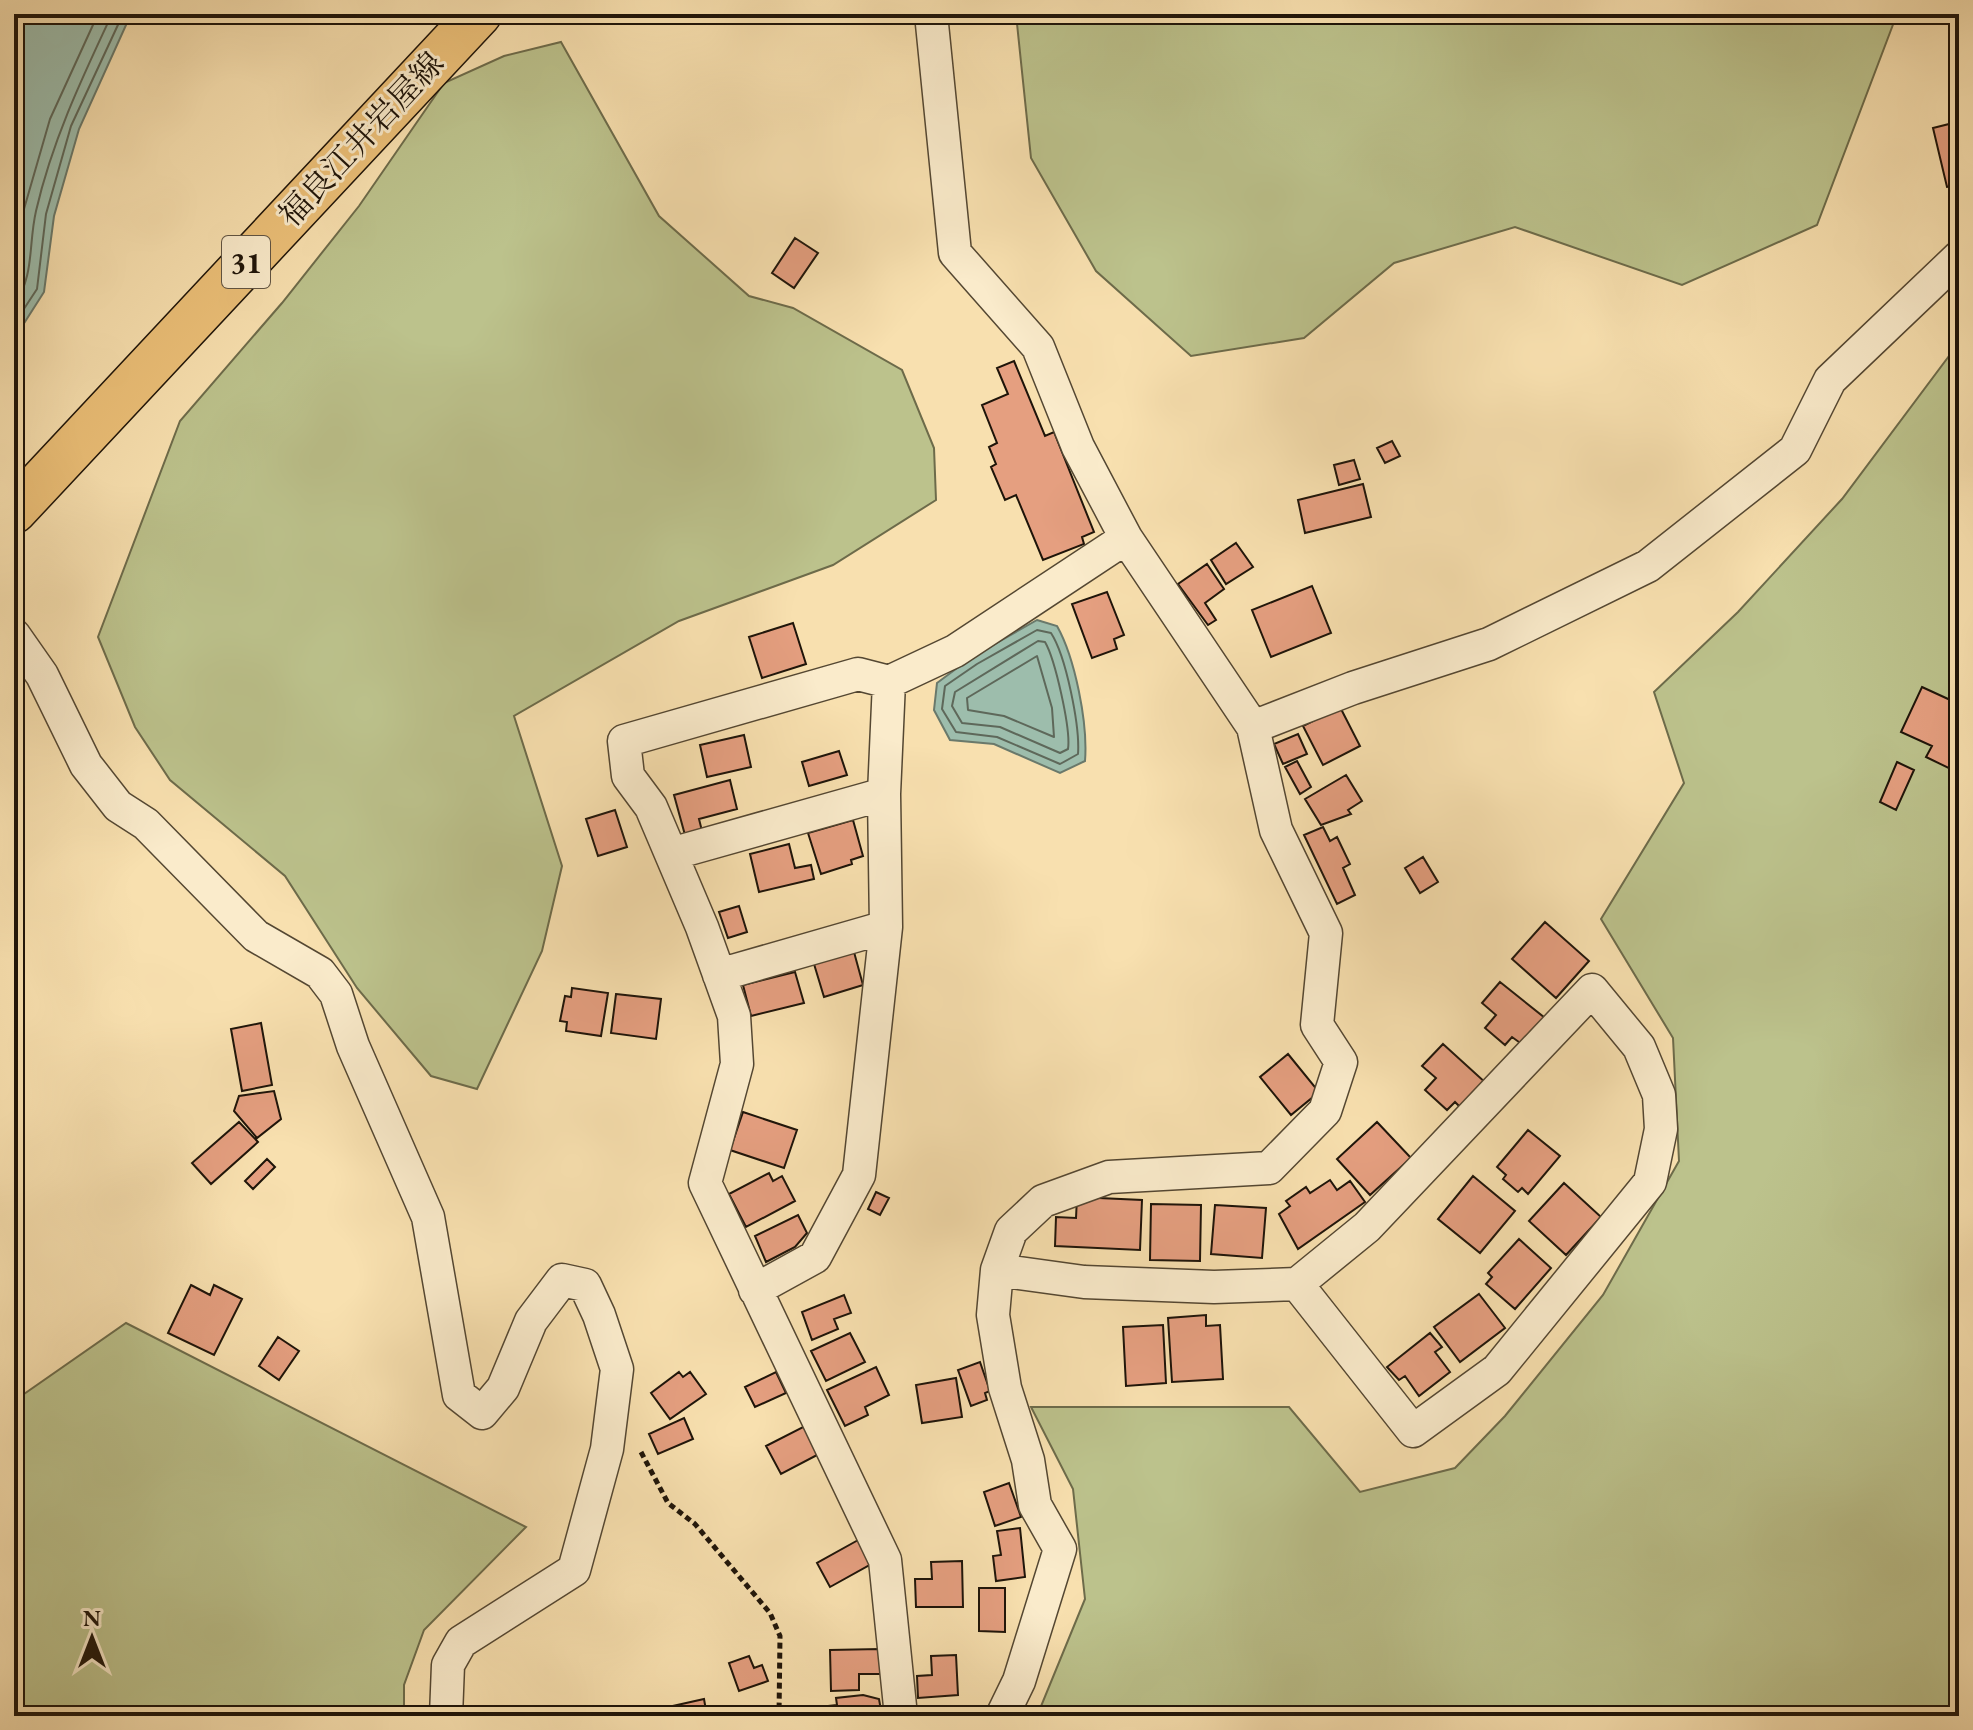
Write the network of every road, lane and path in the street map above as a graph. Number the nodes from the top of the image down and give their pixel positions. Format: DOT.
graph roads {
  1 [pos="479,14"];
  2 [pos="931,14"];
  3 [pos="1959,257"];
  4 [pos="14,511"];
  5 [pos="1126,538"];
  6 [pos="14,635"];
  7 [pos="889,682"];
  8 [pos="1253,727"];
  9 [pos="884,794"];
  10 [pos="671,854"];
  11 [pos="886,927"];
  12 [pos="719,975"];
  13 [pos="997,1270"];
  14 [pos="1297,1284"];
  15 [pos="755,1290"];
  16 [pos="615,1384"];
  17 [pos="446,1716"];
  18 [pos="779,1716"];
  19 [pos="901,1716"];
  20 [pos="1002,1716"];
  1 -- 4 [label="main road, 福良江井岩屋線 / 31"];
  2 -- 5 [label="street"];
  3 -- 8 [label="street"];
  5 -- 7 [label="street"];
  5 -- 8 [label="street"];
  6 -- 16 [label="street"];
  7 -- 9 [label="street"];
  7 -- 10 [label="street"];
  8 -- 13 [label="street"];
  9 -- 10 [label="street"];
  9 -- 11 [label="street"];
  10 -- 12 [label="street"];
  11 -- 12 [label="street"];
  11 -- 15 [label="street"];
  12 -- 15 [label="street"];
  13 -- 14 [label="street"];
  13 -- 20 [label="street"];
  14 -- 14 [label="street"];
  15 -- 19 [label="street"];
  16 -- 17 [label="street"];
  16 -- 18 [label="path"];
}
